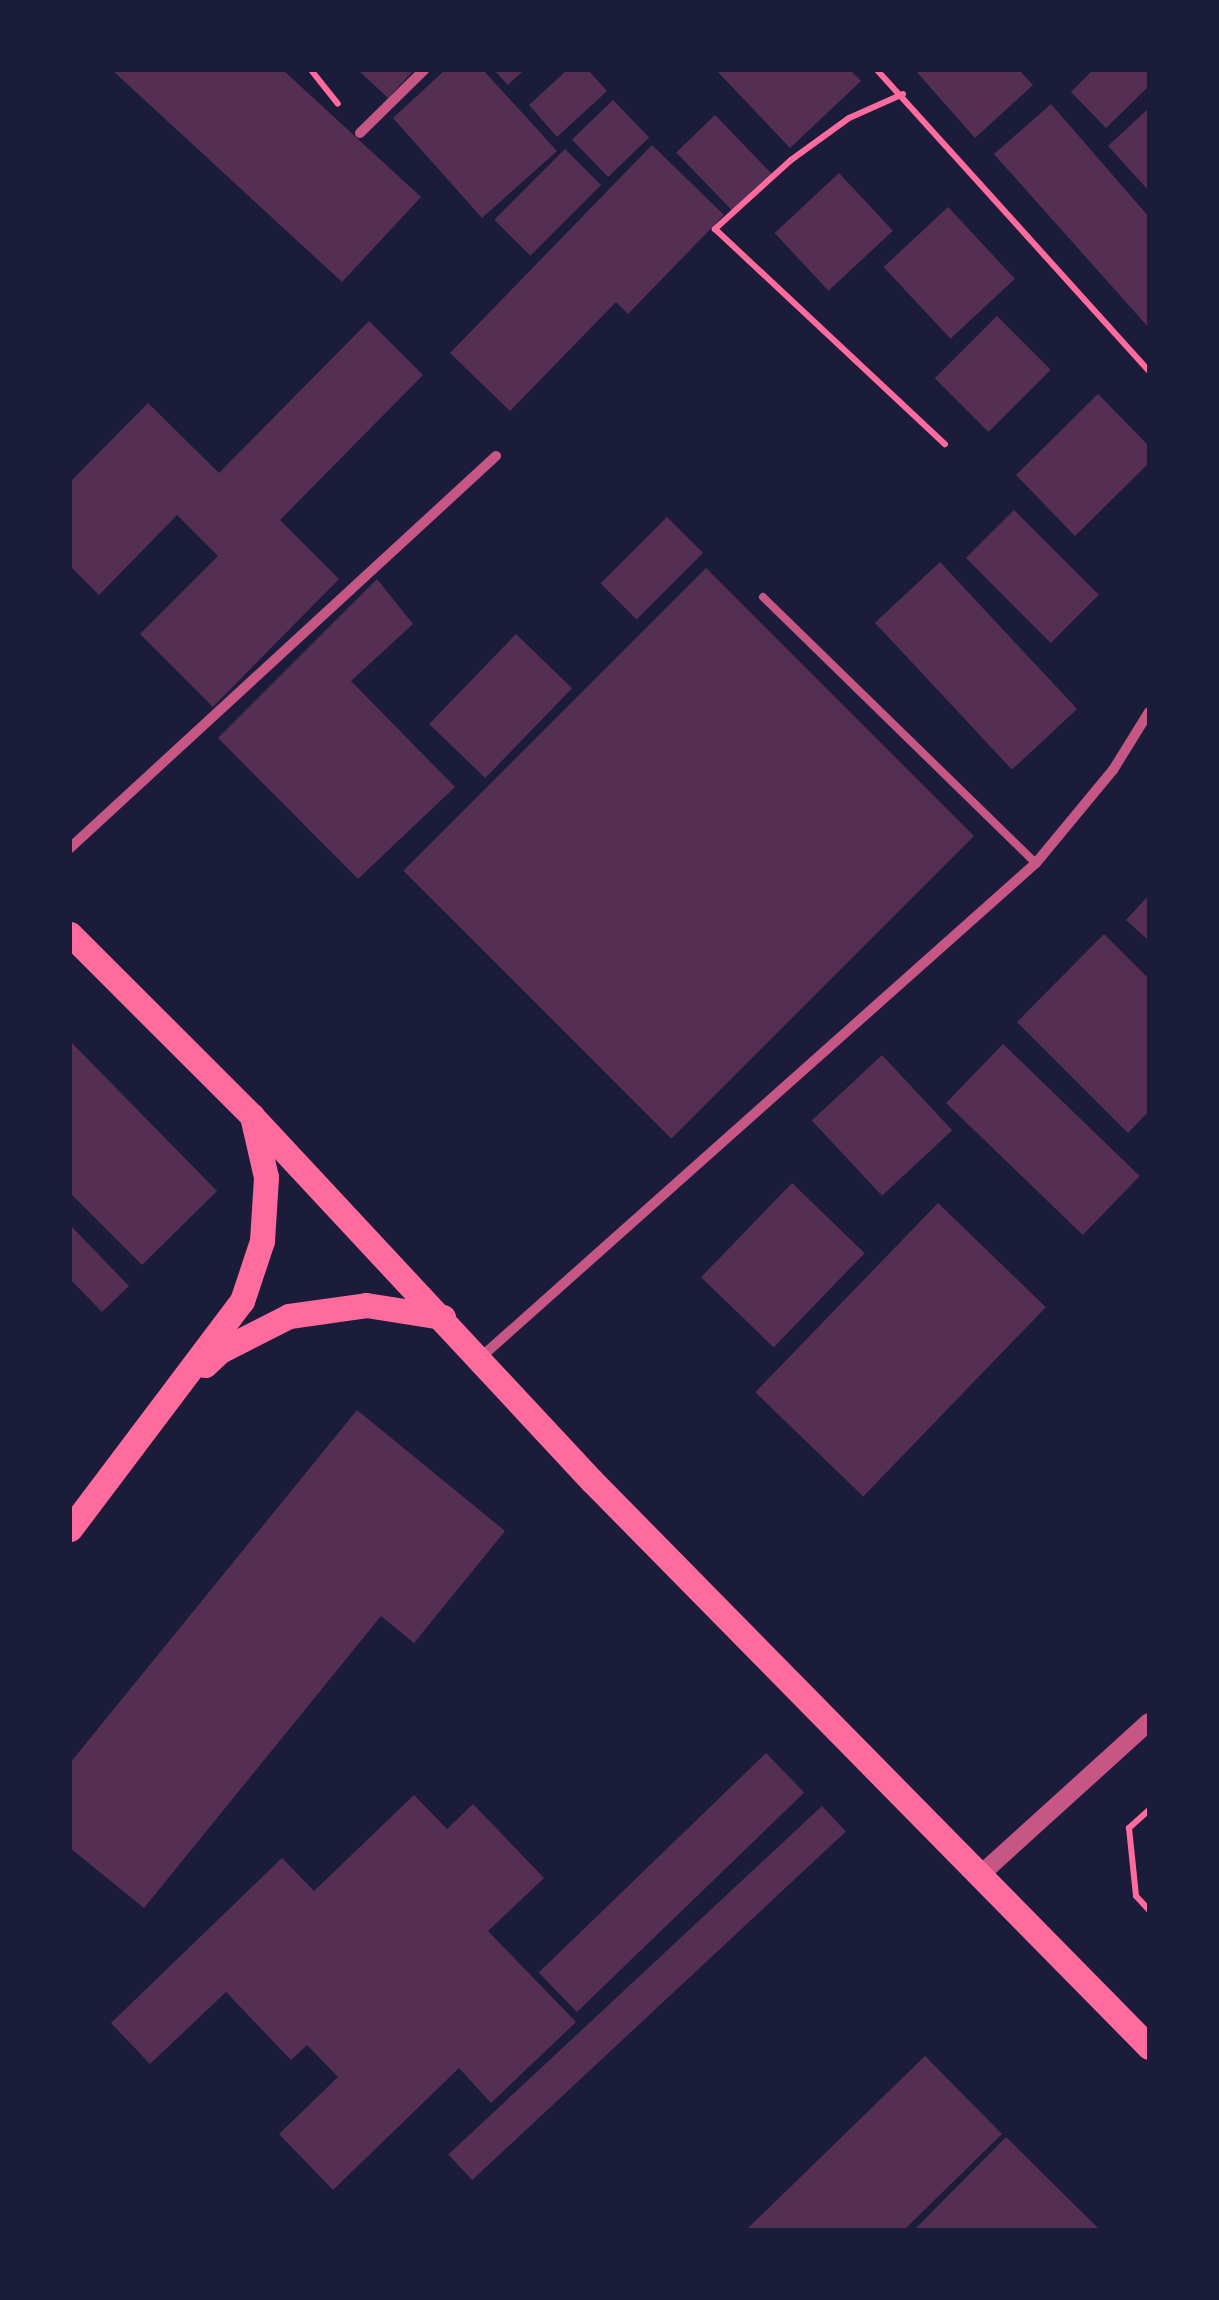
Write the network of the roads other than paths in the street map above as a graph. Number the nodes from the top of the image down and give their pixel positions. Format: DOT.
graph roads {
  1 [pos="424,70"];
  2 [pos="360,133"];
  3 [pos="496,456"];
  4 [pos="762,597"];
  5 [pos="1149,712"];
  6 [pos="70,848"];
  7 [pos="1036,863"];
  8 [pos="70,934"];
  9 [pos="252,1115"];
  10 [pos="443,1317"];
  11 [pos="480,1358"];
  12 [pos="166,1404"];
  13 [pos="70,1529"];
  14 [pos="1149,1722"];
  15 [pos="979,1876"];
  16 [pos="1149,2047"];
  1 -- 2 [label="street"];
  3 -- 6 [label="street"];
  4 -- 7 [label="lane"];
  5 -- 7 [label="street"];
  7 -- 11 [label="street"];
  8 -- 9 [label="main road"];
  9 -- 10 [label="main road"];
  9 -- 12 [label="main road"];
  10 -- 11 [label="main road"];
  10 -- 12 [label="main road"];
  11 -- 15 [label="main road"];
  12 -- 13 [label="main road"];
  14 -- 15 [label="street"];
  15 -- 16 [label="main road"];
}
